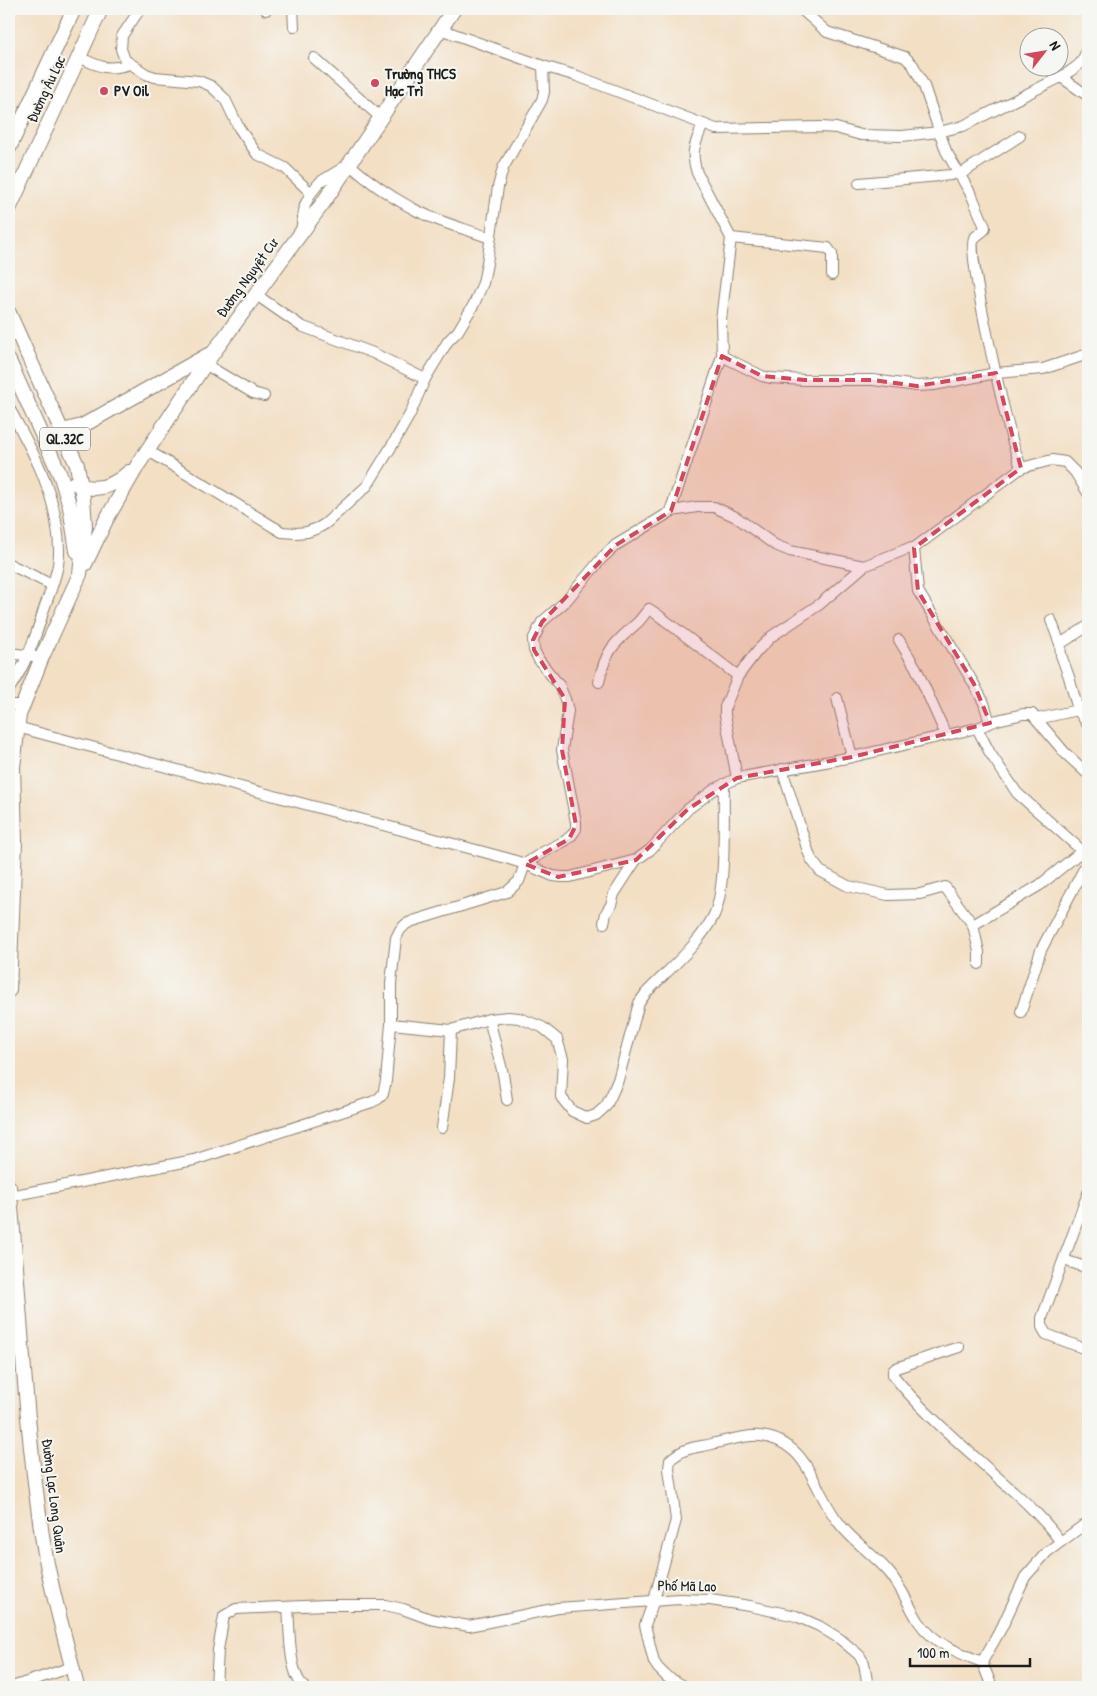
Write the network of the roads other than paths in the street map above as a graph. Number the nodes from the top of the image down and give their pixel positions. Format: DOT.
graph roads {
  1 [pos="74,9"];
  2 [pos="101,9"];
  3 [pos="140,9"];
  4 [pos="293,9"];
  5 [pos="454,9"];
  6 [pos="802,9"];
  7 [pos="294,27"];
  8 [pos="440,29"];
  9 [pos="1088,46"];
  10 [pos="79,57"];
  11 [pos="314,58"];
  12 [pos="130,64"];
  13 [pos="543,66"];
  14 [pos="1070,71"];
  15 [pos="1058,78"];
  16 [pos="1061,78"];
  17 [pos="1088,96"];
  18 [pos="381,118"];
  19 [pos="703,124"];
  20 [pos="939,132"];
  21 [pos="1020,136"];
  22 [pos="9,148"];
  23 [pos="349,164"];
  24 [pos="959,174"];
  25 [pos="859,183"];
  26 [pos="311,193"];
  27 [pos="9,210"];
  28 [pos="301,232"];
  29 [pos="490,238"];
  30 [pos="731,238"];
  31 [pos="832,276"];
  32 [pos="255,294"];
  33 [pos="9,313"];
  34 [pos="1088,354"];
  35 [pos="722,356"];
  36 [pos="9,361"];
  37 [pos="202,362"];
  38 [pos="996,373"];
  39 [pos="425,379"];
  40 [pos="264,396"];
  41 [pos="9,408"];
  42 [pos="9,425"];
  43 [pos="20,427"];
  44 [pos="62,431"];
  45 [pos="147,450"];
  46 [pos="54,460"];
  47 [pos="138,462"];
  48 [pos="1021,468"];
  49 [pos="82,486"];
  50 [pos="1088,493"];
  51 [pos="672,511"];
  52 [pos="914,548"];
  53 [pos="9,564"];
  54 [pos="864,566"];
  55 [pos="80,574"];
  56 [pos="52,585"];
  57 [pos="1051,620"];
  58 [pos="1088,626"];
  59 [pos="899,640"];
  60 [pos="1060,644"];
  61 [pos="9,654"];
  62 [pos="35,656"];
  63 [pos="738,676"];
  64 [pos="599,682"];
  65 [pos="9,689"];
  66 [pos="837,698"];
  67 [pos="16,705"];
  68 [pos="1088,705"];
  69 [pos="1078,710"];
  70 [pos="1037,719"];
  71 [pos="990,723"];
  72 [pos="1088,725"];
  73 [pos="18,727"];
  74 [pos="977,728"];
  75 [pos="946,735"];
  76 [pos="852,757"];
  77 [pos="782,770"];
  78 [pos="1088,774"];
  79 [pos="737,778"];
  80 [pos="724,784"];
  81 [pos="1085,854"];
  82 [pos="636,860"];
  83 [pos="1088,861"];
  84 [pos="526,864"];
  85 [pos="604,923"];
  86 [pos="973,925"];
  87 [pos="980,964"];
  88 [pos="9,990"];
  89 [pos="1020,1012"];
  90 [pos="489,1019"];
  91 [pos="391,1024"];
  92 [pos="451,1030"];
  93 [pos="506,1100"];
  94 [pos="442,1128"];
  95 [pos="9,1191"];
  96 [pos="1088,1193"];
  97 [pos="1064,1260"];
  98 [pos="1088,1268"];
  99 [pos="12,1271"];
  100 [pos="959,1347"];
  101 [pos="1088,1350"];
  102 [pos="1088,1522"];
  103 [pos="1060,1541"];
  104 [pos="654,1600"];
  105 [pos="288,1607"];
  106 [pos="982,1662"];
  107 [pos="72,1666"];
  108 [pos="12,1687"];
  109 [pos="77,1687"];
  110 [pos="216,1687"];
  111 [pos="304,1687"];
  112 [pos="686,1687"];
  113 [pos="868,1687"];
  114 [pos="992,1687"];
  1 -- 22 [label="highway, Đường Âu Lạc"];
  2 -- 10 [label="highway, Đường Âu Lạc"];
  3 -- 12 [label="street"];
  4 -- 7 [label="street"];
  5 -- 8 [label="highway, Đường Nguyệt Cư"];
  6 -- 20 [label="street"];
  8 -- 13 [label="street"];
  8 -- 18 [label="highway, Đường Nguyệt Cư"];
  9 -- 14 [label="street"];
  10 -- 12 [label="street"];
  10 -- 27 [label="highway, Đường Âu Lạc"];
  11 -- 18 [label="street"];
  12 -- 26 [label="street"];
  13 -- 19 [label="street"];
  13 -- 29 [label="street"];
  15 -- 20 [label="street"];
  16 -- 17 [label="street"];
  18 -- 23 [label="highway, Đường Nguyệt Cư"];
  19 -- 20 [label="street"];
  19 -- 30 [label="street"];
  20 -- 24 [label="street"];
  21 -- 24 [label="street"];
  23 -- 26 [label="street"];
  23 -- 28 [label="highway, Đường Nguyệt Cư"];
  23 -- 29 [label="street"];
  24 -- 25 [label="street"];
  24 -- 38 [label="street"];
  26 -- 28 [label="street"];
  28 -- 32 [label="highway, Đường Nguyệt Cư"];
  29 -- 39 [label="street"];
  30 -- 31 [label="street"];
  30 -- 35 [label="street"];
  32 -- 37 [label="highway, Đường Nguyệt Cư"];
  32 -- 39 [label="street"];
  33 -- 44 [label="highway, QL.32C"];
  34 -- 38 [label="street"];
  35 -- 38 [label="street"];
  35 -- 51 [label="street"];
  36 -- 46 [label="highway, QL.32C"];
  37 -- 40 [label="street"];
  37 -- 44 [label="highway"];
  37 -- 45 [label="highway, Đường Nguyệt Cư"];
  38 -- 48 [label="street"];
  39 -- 45 [label="street"];
  41 -- 43 [label="street"];
  42 -- 43 [label="street"];
  43 -- 56 [label="street"];
  44 -- 49 [label="highway, QL.32C"];
  45 -- 47 [label="highway, Đường Nguyệt Cư"];
  46 -- 49 [label="highway"];
  46 -- 55 [label="highway, QL.32C"];
  47 -- 49 [label="highway"];
  47 -- 55 [label="highway, Đường Nguyệt Cư"];
  48 -- 50 [label="street"];
  48 -- 52 [label="street"];
  49 -- 55 [label="highway, QL.32C"];
  51 -- 54 [label="street"];
  51 -- 84 [label="street"];
  52 -- 54 [label="street"];
  52 -- 71 [label="street"];
  53 -- 56 [label="street"];
  54 -- 63 [label="street"];
  55 -- 62 [label="highway, QL.32C"];
  56 -- 62 [label="street"];
  57 -- 60 [label="street"];
  58 -- 60 [label="street"];
  59 -- 75 [label="street"];
  60 -- 69 [label="street"];
  61 -- 62 [label="street"];
  62 -- 65 [label="street"];
  62 -- 67 [label="highway, QL.32C"];
  63 -- 64 [label="street"];
  63 -- 79 [label="street"];
  66 -- 76 [label="street"];
  67 -- 73 [label="highway, QL.32C"];
  68 -- 69 [label="street"];
  69 -- 70 [label="street"];
  69 -- 72 [label="street"];
  70 -- 71 [label="street"];
  70 -- 78 [label="street"];
  71 -- 74 [label="street"];
  73 -- 84 [label="street"];
  73 -- 88 [label="highway, QL.32C"];
  74 -- 75 [label="street"];
  74 -- 81 [label="street"];
  75 -- 76 [label="street"];
  76 -- 77 [label="street"];
  77 -- 79 [label="street"];
  77 -- 86 [label="street"];
  79 -- 80 [label="street"];
  80 -- 82 [label="street"];
  80 -- 90 [label="street"];
  81 -- 86 [label="street"];
  82 -- 84 [label="street"];
  82 -- 85 [label="street"];
  83 -- 89 [label="street"];
  84 -- 91 [label="street"];
  86 -- 87 [label="street"];
  90 -- 92 [label="street"];
  90 -- 93 [label="street"];
  91 -- 92 [label="street"];
  91 -- 95 [label="street"];
  92 -- 94 [label="street"];
  95 -- 99 [label="highway, Đường Lạc Long Quân"];
  96 -- 97 [label="street"];
  97 -- 98 [label="street"];
  97 -- 101 [label="street"];
  99 -- 107 [label="highway, Đường Lạc Long Quân"];
  100 -- 103 [label="street"];
  102 -- 103 [label="street"];
  103 -- 106 [label="street"];
  104 -- 105 [label="street, Phố Mã Lao"];
  104 -- 106 [label="street"];
  104 -- 112 [label="street"];
  104 -- 113 [label="street, Phố Mã Lao"];
  105 -- 110 [label="street"];
  105 -- 111 [label="street"];
  106 -- 114 [label="street"];
  107 -- 108 [label="street"];
  107 -- 109 [label="highway, Đường Lạc Long Quân"];
}
